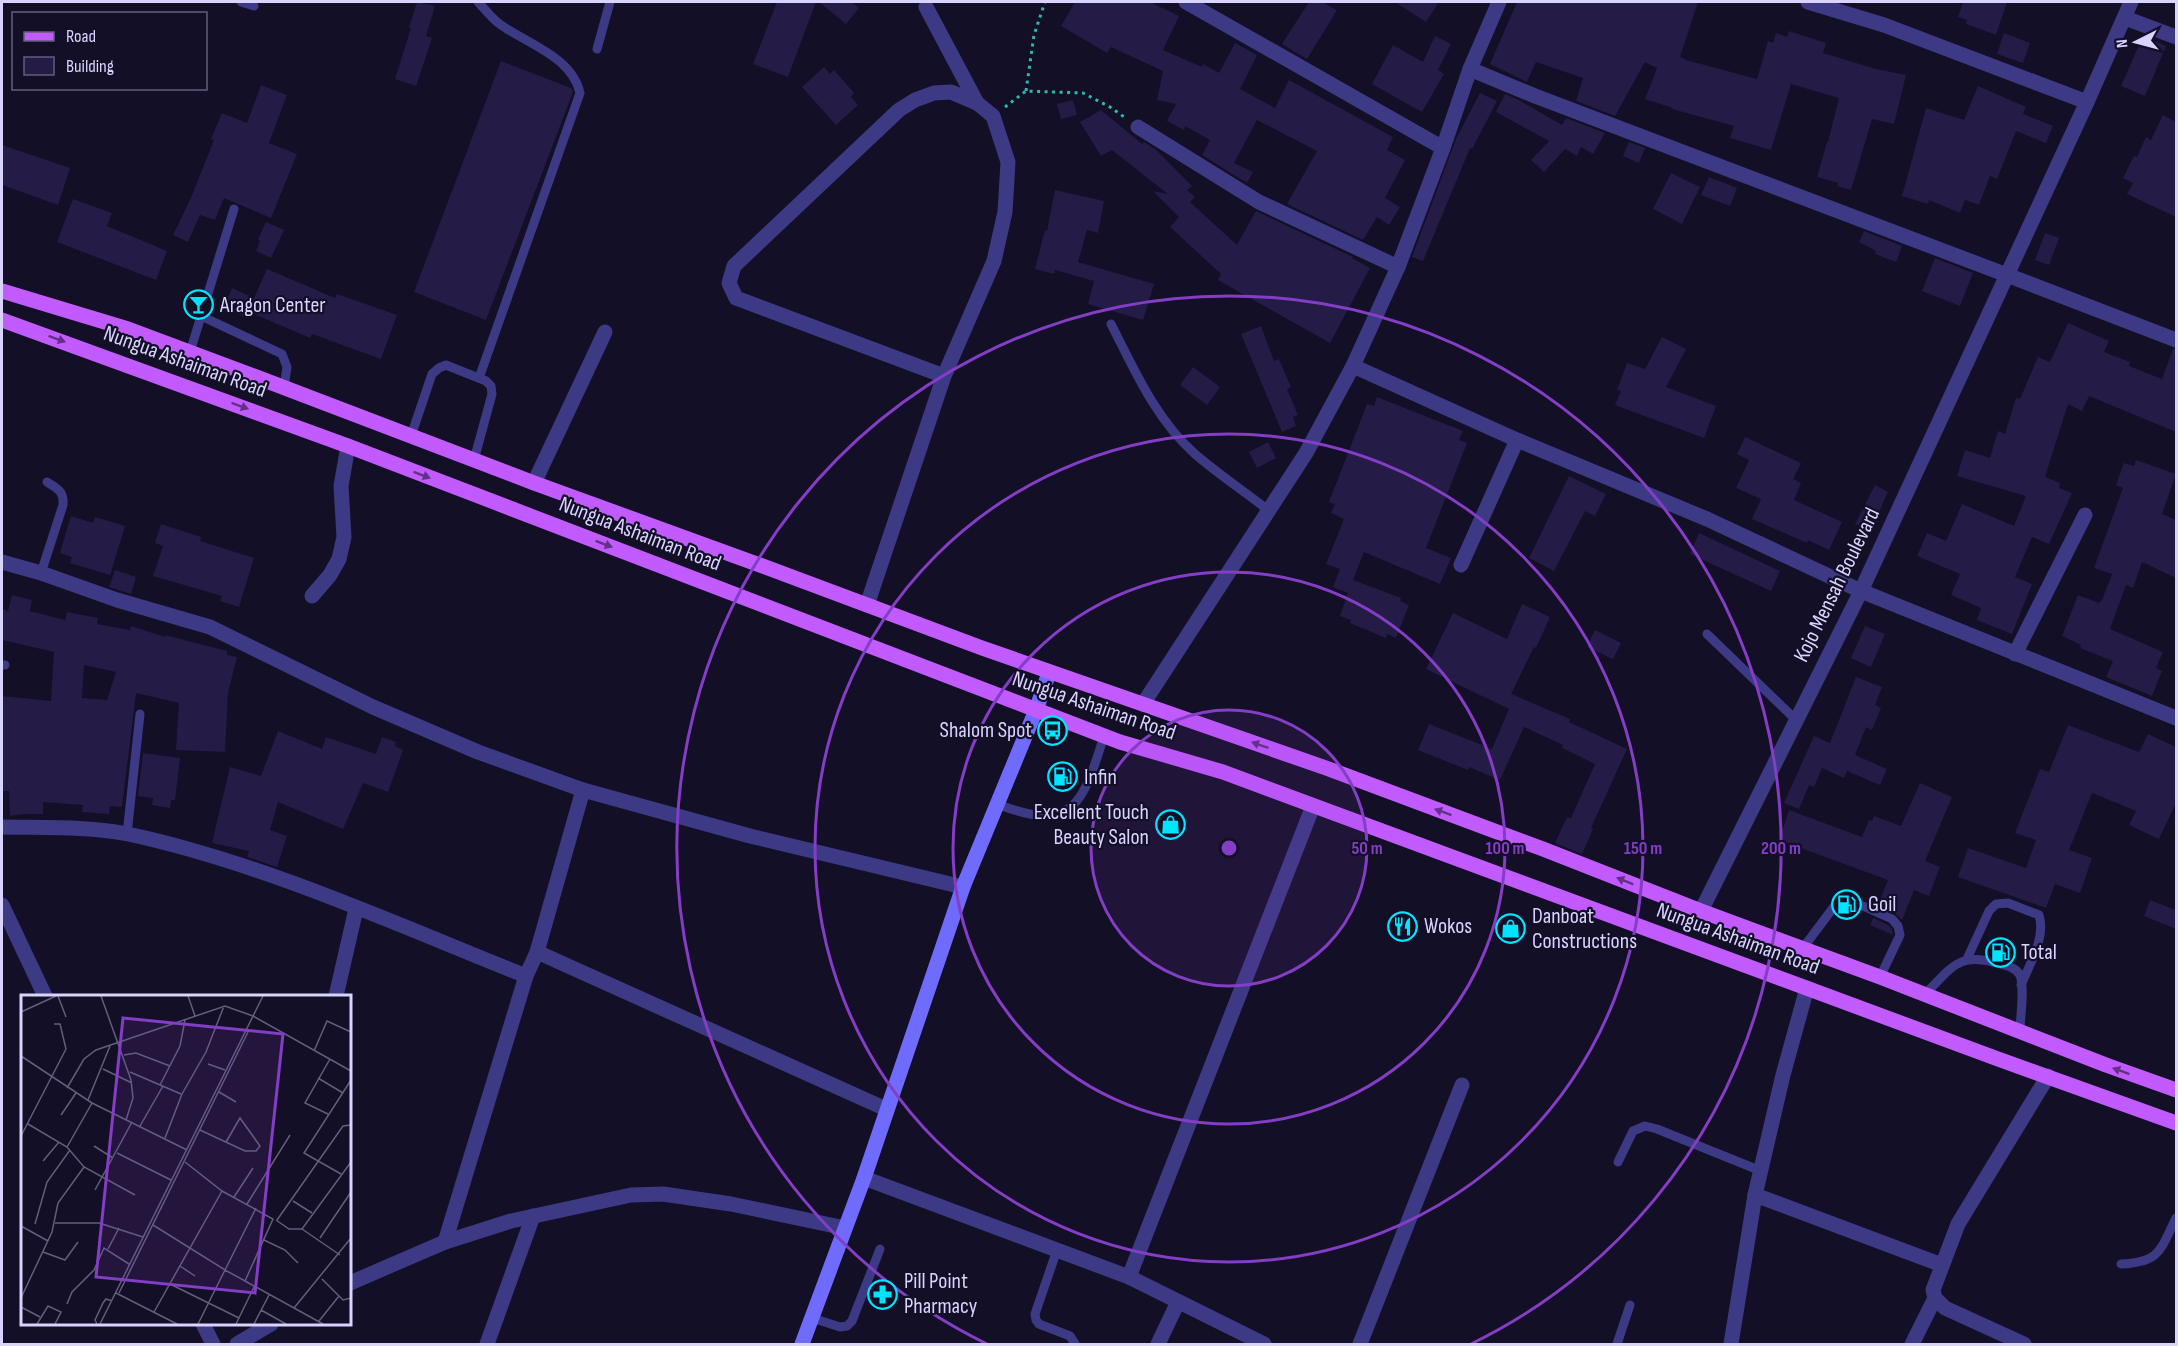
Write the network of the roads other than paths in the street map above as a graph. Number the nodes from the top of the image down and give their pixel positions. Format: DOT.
graph roads {
  1 [pos="241,2"];
  2 [pos="478,2"];
  3 [pos="610,2"];
  4 [pos="1186,2"];
  5 [pos="1499,2"];
  6 [pos="1808,2"];
  7 [pos="2131,2"];
  8 [pos="254,6"];
  9 [pos="926,7"];
  10 [pos="2125,18"];
  11 [pos="2176,37"];
  12 [pos="597,49"];
  13 [pos="1470,69"];
  14 [pos="2086,102"];
  15 [pos="977,103"];
  16 [pos="1138,127"];
  17 [pos="1443,148"];
  18 [pos="234,209"];
  19 [pos="1398,267"];
  20 [pos="2007,275"];
  21 [pos="2,291"];
  22 [pos="201,316"];
  23 [pos="2,320"];
  24 [pos="1111,324"];
  25 [pos="605,332"];
  26 [pos="2176,340"];
  27 [pos="190,352"];
  28 [pos="1353,366"];
  29 [pos="944,376"];
  30 [pos="479,378"];
  31 [pos="285,387"];
  32 [pos="411,436"];
  33 [pos="1517,440"];
  34 [pos="348,446"];
  35 [pos="474,460"];
  36 [pos="47,482"];
  37 [pos="534,483"];
  38 [pos="1268,510"];
  39 [pos="2085,515"];
  40 [pos="2,562"];
  41 [pos="1461,565"];
  42 [pos="41,573"];
  43 [pos="1861,591"];
  44 [pos="312,596"];
  45 [pos="867,605"];
  46 [pos="1707,634"];
  47 [pos="2015,654"];
  48 [pos="1049,672"];
  49 [pos="1143,704"];
  50 [pos="1036,710"];
  51 [pos="140,714"];
  52 [pos="2176,717"];
  53 [pos="1796,719"];
  54 [pos="1104,736"];
  55 [pos="583,790"];
  56 [pos="997,804"];
  57 [pos="1313,806"];
  58 [pos="2,827"];
  59 [pos="127,834"];
  60 [pos="963,887"];
  61 [pos="2,905"];
  62 [pos="356,909"];
  63 [pos="1701,911"];
  64 [pos="1803,948"];
  65 [pos="537,952"];
  66 [pos="1967,959"];
  67 [pos="526,976"];
  68 [pos="1880,976"];
  69 [pos="2022,985"];
  70 [pos="1807,988"];
  71 [pos="1926,994"];
  72 [pos="45,995"];
  73 [pos="336,995"];
  74 [pos="2020,1032"];
  75 [pos="2048,1076"];
  76 [pos="1462,1085"];
  77 [pos="2176,1090"];
  78 [pos="886,1109"];
  79 [pos="2176,1122"];
  80 [pos="1618,1162"];
  81 [pos="1761,1171"];
  82 [pos="864,1178"];
  83 [pos="1755,1195"];
  84 [pos="533,1216"];
  85 [pos="2176,1218"];
  86 [pos="845,1228"];
  87 [pos="445,1242"];
  88 [pos="880,1249"];
  89 [pos="1058,1250"];
  90 [pos="2121,1264"];
  91 [pos="1942,1265"];
  92 [pos="1129,1277"];
  93 [pos="351,1283"];
  94 [pos="1935,1298"];
  95 [pos="1178,1302"];
  96 [pos="1630,1305"];
  97 [pos="812,1318"];
  98 [pos="204,1325"];
  99 [pos="268,1325"];
  100 [pos="213,1344"];
  101 [pos="237,1344"];
  102 [pos="487,1344"];
  103 [pos="802,1344"];
  104 [pos="1075,1344"];
  105 [pos="1158,1344"];
  106 [pos="1264,1344"];
  107 [pos="1360,1344"];
  108 [pos="1617,1344"];
  109 [pos="1731,1344"];
  110 [pos="1912,1344"];
  111 [pos="2024,1344"];
  1 -- 8 [label="lane"];
  2 -- 30 [label="lane"];
  3 -- 12 [label="lane"];
  4 -- 17 [label="street"];
  5 -- 13 [label="street"];
  6 -- 14 [label="street"];
  7 -- 10 [label="street"];
  9 -- 15 [label="street"];
  10 -- 11 [label="street"];
  10 -- 14 [label="street"];
  13 -- 17 [label="street"];
  13 -- 20 [label="street"];
  14 -- 20 [label="street, Kojo Mensah Boulevard"];
  15 -- 29 [label="street"];
  15 -- 29 [label="street"];
  16 -- 19 [label="street"];
  17 -- 19 [label="street"];
  18 -- 22 [label="lane"];
  19 -- 28 [label="street"];
  20 -- 26 [label="street"];
  20 -- 43 [label="street, Kojo Mensah Boulevard"];
  21 -- 27 [label="main road, Nungua Ashaiman Road"];
  22 -- 27 [label="lane"];
  22 -- 31 [label="lane"];
  23 -- 34 [label="main road, Nungua Ashaiman Road, one-way"];
  24 -- 38 [label="lane"];
  25 -- 37 [label="street"];
  27 -- 31 [label="main road, Nungua Ashaiman Road"];
  28 -- 33 [label="street"];
  28 -- 38 [label="street"];
  29 -- 45 [label="street"];
  30 -- 32 [label="lane"];
  30 -- 35 [label="lane"];
  31 -- 32 [label="main road, Nungua Ashaiman Road"];
  32 -- 35 [label="main road, Nungua Ashaiman Road"];
  33 -- 41 [label="street"];
  33 -- 43 [label="street"];
  34 -- 44 [label="street"];
  34 -- 50 [label="main road, Nungua Ashaiman Road, one-way"];
  35 -- 37 [label="main road, Nungua Ashaiman Road"];
  36 -- 42 [label="lane"];
  37 -- 45 [label="main road, Nungua Ashaiman Road"];
  38 -- 49 [label="street"];
  39 -- 47 [label="street"];
  40 -- 42 [label="street"];
  42 -- 55 [label="street"];
  43 -- 47 [label="street"];
  43 -- 53 [label="street, Kojo Mensah Boulevard"];
  45 -- 48 [label="main road, Nungua Ashaiman Road"];
  46 -- 53 [label="lane"];
  47 -- 52 [label="street"];
  48 -- 49 [label="main road, Nungua Ashaiman Road"];
  48 -- 50 [label="street"];
  63 -- 49 [label="main road, Nungua Ashaiman Road, one-way"];
  50 -- 54 [label="main road, Nungua Ashaiman Road"];
  50 -- 56 [label="street"];
  51 -- 59 [label="lane"];
  53 -- 63 [label="street, Kojo Mensah Boulevard"];
  54 -- 56 [label="lane"];
  54 -- 57 [label="main road, Nungua Ashaiman Road"];
  55 -- 60 [label="street"];
  55 -- 65 [label="street"];
  56 -- 60 [label="street"];
  57 -- 70 [label="main road, Nungua Ashaiman Road"];
  57 -- 92 [label="street"];
  58 -- 59 [label="street"];
  59 -- 62 [label="street"];
  60 -- 78 [label="street"];
  61 -- 72 [label="street"];
  62 -- 67 [label="street"];
  62 -- 73 [label="street"];
  63 -- 64 [label="main road, Nungua Ashaiman Road"];
  64 -- 68 [label="main road, Nungua Ashaiman Road"];
  64 -- 68 [label="lane"];
  65 -- 67 [label="street"];
  65 -- 78 [label="street"];
  66 -- 69 [label="lane"];
  66 -- 69 [label="lane"];
  66 -- 71 [label="lane"];
  67 -- 87 [label="street"];
  68 -- 71 [label="main road, Nungua Ashaiman Road"];
  69 -- 74 [label="lane"];
  70 -- 75 [label="main road, Nungua Ashaiman Road"];
  70 -- 81 [label="street"];
  71 -- 74 [label="main road, Nungua Ashaiman Road"];
  77 -- 74 [label="main road, Nungua Ashaiman Road, one-way"];
  75 -- 79 [label="main road, Nungua Ashaiman Road"];
  75 -- 91 [label="street"];
  76 -- 107 [label="street"];
  78 -- 82 [label="street"];
  80 -- 81 [label="lane"];
  81 -- 83 [label="street"];
  82 -- 86 [label="street"];
  82 -- 89 [label="street"];
  83 -- 91 [label="street"];
  83 -- 109 [label="street"];
  84 -- 86 [label="street"];
  84 -- 87 [label="street"];
  84 -- 102 [label="street"];
  85 -- 90 [label="lane"];
  86 -- 97 [label="street"];
  87 -- 93 [label="street"];
  88 -- 97 [label="lane"];
  89 -- 92 [label="street"];
  89 -- 104 [label="lane"];
  91 -- 94 [label="street"];
  92 -- 95 [label="street"];
  94 -- 110 [label="street"];
  94 -- 111 [label="street"];
  95 -- 105 [label="street"];
  95 -- 106 [label="street"];
  96 -- 108 [label="lane"];
  97 -- 103 [label="street"];
  98 -- 100 [label="street"];
  99 -- 101 [label="street"];
}
